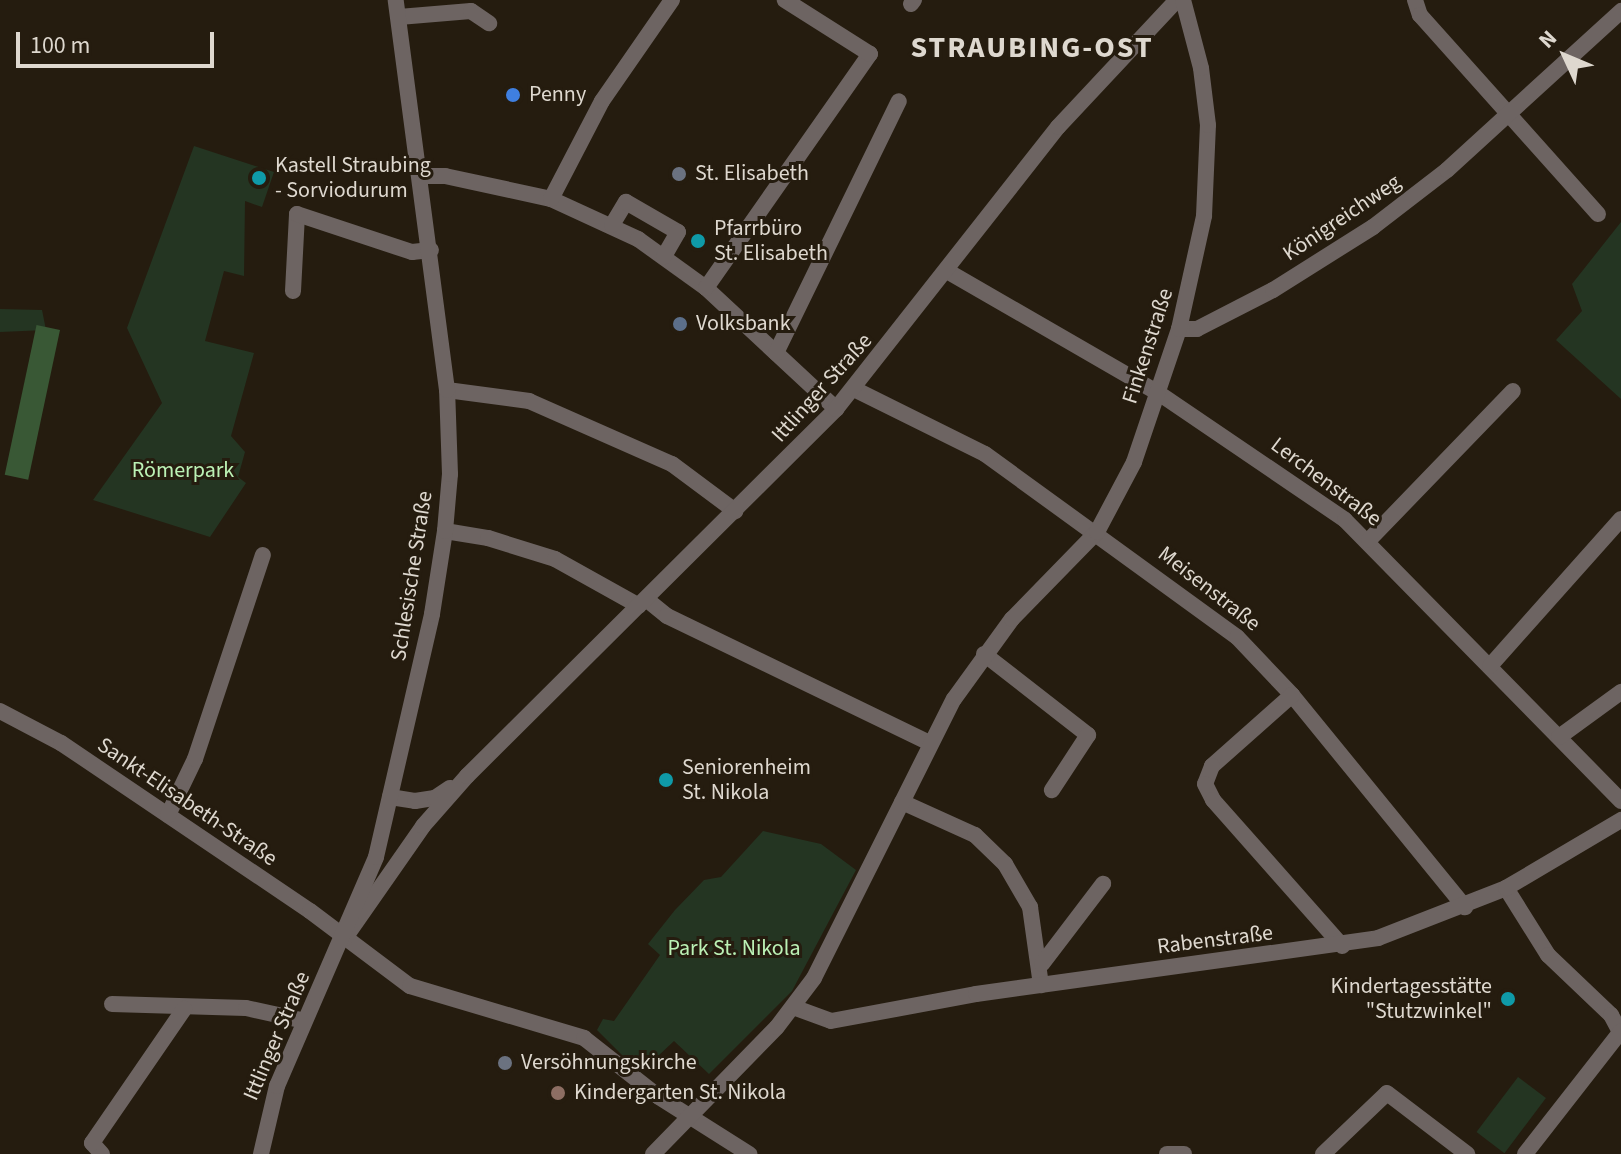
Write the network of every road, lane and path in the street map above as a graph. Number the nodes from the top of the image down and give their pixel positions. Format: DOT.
graph roads {
  1 [pos="672,0"];
  2 [pos="785,0"];
  3 [pos="1180,0"];
  4 [pos="1415,0"];
  5 [pos="398,8"];
  6 [pos="1621,11"];
  7 [pos="489,23"];
  8 [pos="899,101"];
  9 [pos="1510,111"];
  10 [pos="422,176"];
  11 [pos="551,199"];
  12 [pos="1598,214"];
  13 [pos="612,225"];
  14 [pos="431,250"];
  15 [pos="664,256"];
  16 [pos="947,271"];
  17 [pos="706,288"];
  18 [pos="293,291"];
  19 [pos="1179,329"];
  20 [pos="776,353"];
  21 [pos="854,389"];
  22 [pos="447,390"];
  23 [pos="1513,391"];
  24 [pos="1157,392"];
  25 [pos="836,409"];
  26 [pos="735,511"];
  27 [pos="1621,519"];
  28 [pos="445,531"];
  29 [pos="1097,532"];
  30 [pos="1369,540"];
  31 [pos="263,555"];
  32 [pos="642,602"];
  33 [pos="984,654"];
  34 [pos="1490,666"];
  35 [pos="1621,692"];
  36 [pos="1292,695"];
  37 [pos="0,711"];
  38 [pos="1559,737"];
  39 [pos="930,743"];
  40 [pos="467,776"];
  41 [pos="1052,790"];
  42 [pos="390,797"];
  43 [pos="1621,801"];
  44 [pos="902,802"];
  45 [pos="168,815"];
  46 [pos="1621,820"];
  47 [pos="1103,884"];
  48 [pos="1506,888"];
  49 [pos="360,902"];
  50 [pos="1465,907"];
  51 [pos="345,938"];
  52 [pos="1342,946"];
  53 [pos="1042,964"];
  54 [pos="1041,985"];
  55 [pos="112,1004"];
  56 [pos="793,1007"];
  57 [pos="184,1009"];
  58 [pos="305,1021"];
  59 [pos="1621,1032"];
  60 [pos="687,1116"];
  61 [pos="102,1154"];
  62 [pos="261,1154"];
  63 [pos="653,1154"];
  64 [pos="749,1154"];
  65 [pos="1167,1154"];
  66 [pos="1184,1154"];
  67 [pos="1323,1154"];
  68 [pos="1467,1154"];
  69 [pos="1525,1154"];
  1 -- 11 [label="street"];
  2 -- 17 [label="street"];
  3 -- 16 [label="street, Ittlinger Straße"];
  3 -- 19 [label="street, Finkenstraße"];
  4 -- 9 [label="street"];
  5 -- 7 [label="street, Schlesische Straße"];
  5 -- 10 [label="street, Schlesische Straße"];
  6 -- 9 [label="street, Königreichweg"];
  8 -- 20 [label="street"];
  9 -- 12 [label="street"];
  9 -- 19 [label="street, Königreichweg"];
  10 -- 11 [label="street"];
  10 -- 14 [label="street, Schlesische Straße"];
  11 -- 13 [label="street"];
  13 -- 15 [label="street"];
  13 -- 15 [label="street"];
  14 -- 18 [label="street"];
  14 -- 22 [label="street, Schlesische Straße"];
  15 -- 17 [label="street"];
  16 -- 21 [label="street, Ittlinger Straße"];
  16 -- 24 [label="street, Lerchenstraße"];
  17 -- 20 [label="street"];
  19 -- 24 [label="street, Finkenstraße"];
  20 -- 25 [label="street"];
  21 -- 25 [label="street, Ittlinger Straße"];
  21 -- 29 [label="street, Meisenstraße"];
  22 -- 26 [label="street"];
  22 -- 28 [label="street, Schlesische Straße"];
  23 -- 30 [label="street"];
  24 -- 29 [label="street, Finkenstraße"];
  24 -- 30 [label="street, Lerchenstraße"];
  25 -- 26 [label="street, Ittlinger Straße"];
  26 -- 32 [label="street, Ittlinger Straße"];
  27 -- 34 [label="street"];
  28 -- 32 [label="street"];
  28 -- 42 [label="street, Schlesische Straße"];
  29 -- 33 [label="street, Finkenstraße"];
  29 -- 36 [label="street, Meisenstraße"];
  30 -- 34 [label="street, Lerchenstraße"];
  31 -- 45 [label="street"];
  32 -- 39 [label="street"];
  32 -- 40 [label="street, Ittlinger Straße"];
  33 -- 39 [label="street, Finkenstraße"];
  33 -- 41 [label="street"];
  34 -- 38 [label="street, Lerchenstraße"];
  35 -- 38 [label="street"];
  36 -- 50 [label="street, Meisenstraße"];
  36 -- 52 [label="street"];
  37 -- 45 [label="street, Sankt-Elisabeth-Straße"];
  38 -- 43 [label="street, Lerchenstraße"];
  39 -- 44 [label="street, Finkenstraße"];
  40 -- 42 [label="street, Ittlinger Straße"];
  40 -- 51 [label="street, Ittlinger Straße"];
  42 -- 49 [label="street, Schlesische Straße"];
  44 -- 53 [label="street"];
  44 -- 56 [label="street, Finkenstraße"];
  45 -- 51 [label="street, Sankt-Elisabeth-Straße"];
  46 -- 48 [label="street, Rabenstraße"];
  47 -- 53 [label="street"];
  48 -- 50 [label="street, Rabenstraße"];
  48 -- 59 [label="street"];
  49 -- 51 [label="street, Ittlinger Straße"];
  50 -- 52 [label="street, Rabenstraße"];
  51 -- 58 [label="street, Ittlinger Straße"];
  51 -- 60 [label="street, Sankt-Elisabeth-Straße"];
  52 -- 54 [label="street, Rabenstraße"];
  53 -- 54 [label="street"];
  54 -- 56 [label="street, Rabenstraße"];
  55 -- 57 [label="street"];
  56 -- 60 [label="street, Finkenstraße"];
  57 -- 58 [label="street"];
  57 -- 61 [label="street"];
  58 -- 62 [label="street, Ittlinger Straße"];
  59 -- 69 [label="street"];
  60 -- 63 [label="street, Finkenstraße"];
  60 -- 64 [label="street, Sankt-Elisabeth-Straße"];
  65 -- 66 [label="street"];
  67 -- 68 [label="street"];
}
